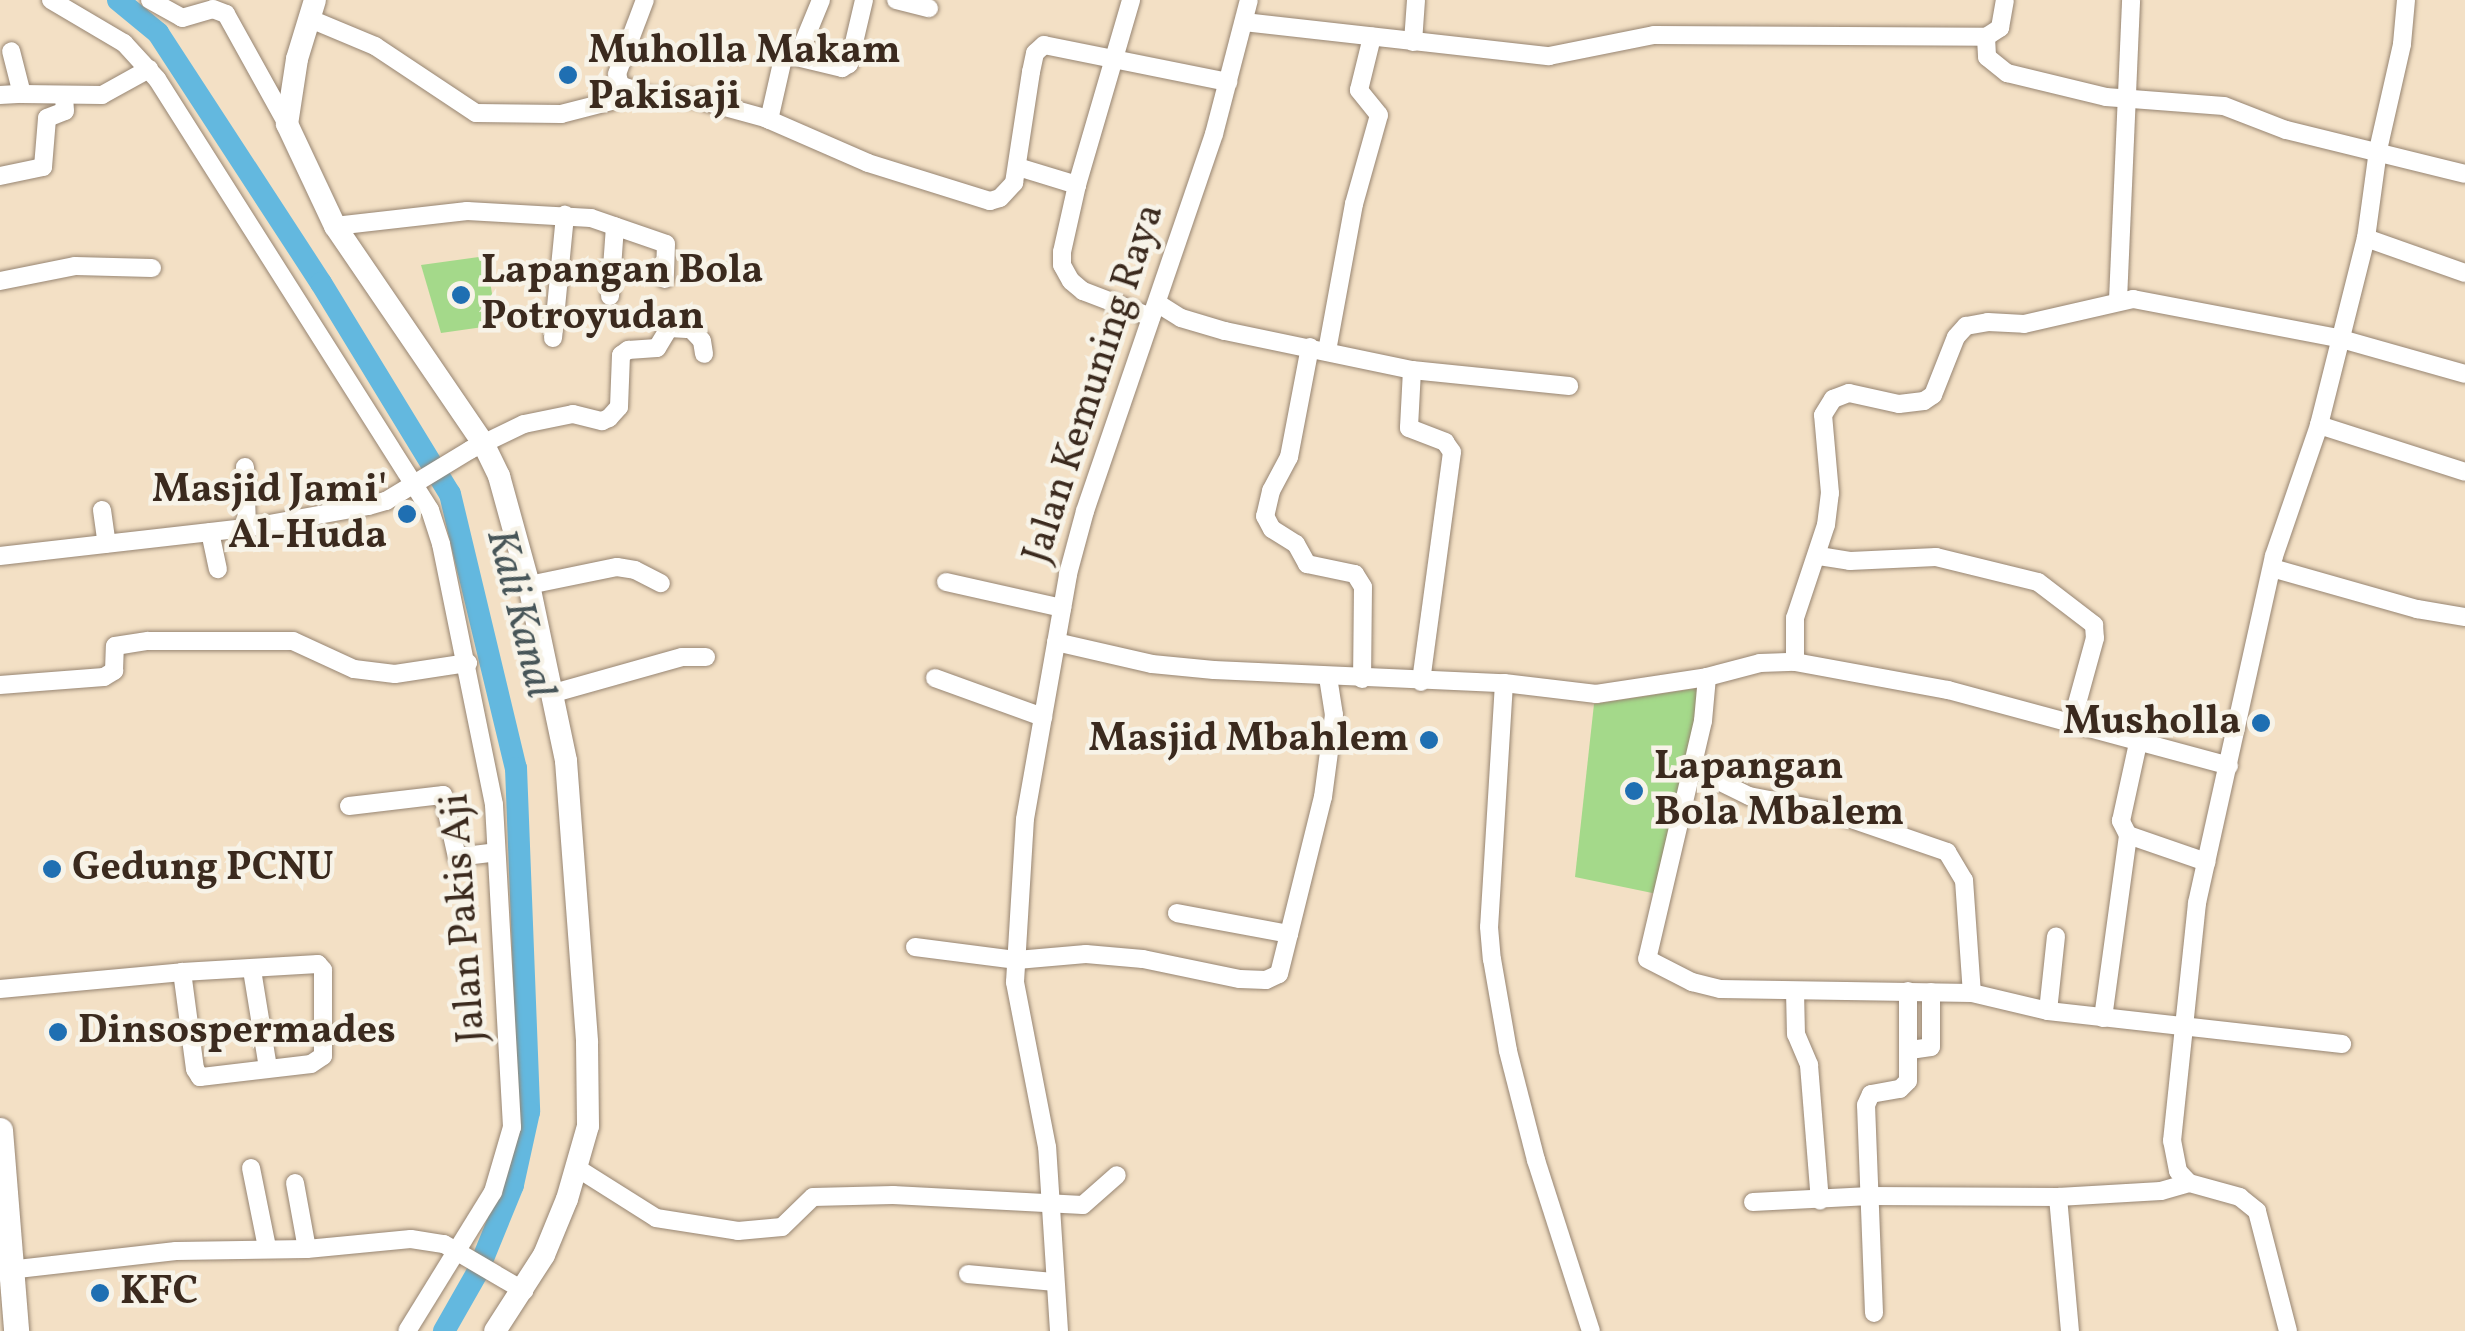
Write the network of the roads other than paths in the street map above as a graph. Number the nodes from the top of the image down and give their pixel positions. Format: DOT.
graph roads {
  1 [pos="52,0"];
  2 [pos="150,0"];
  3 [pos="645,0"];
  4 [pos="821,0"];
  5 [pos="864,0"];
  6 [pos="896,0"];
  7 [pos="1131,0"];
  8 [pos="1249,0"];
  9 [pos="1416,0"];
  10 [pos="2005,0"];
  11 [pos="2131,0"];
  12 [pos="2406,0"];
  13 [pos="922,4"];
  14 [pos="311,9"];
  15 [pos="1244,22"];
  16 [pos="1372,37"];
  17 [pos="1986,37"];
  18 [pos="1412,42"];
  19 [pos="12,50"];
  20 [pos="798,56"];
  21 [pos="1113,61"];
  22 [pos="149,69"];
  23 [pos="1228,82"];
  24 [pos="22,94"];
  25 [pos="649,94"];
  26 [pos="0,95"];
  27 [pos="64,95"];
  28 [pos="2126,100"];
  29 [pos="769,120"];
  30 [pos="287,124"];
  31 [pos="2378,150"];
  32 [pos="1018,167"];
  33 [pos="2465,174"];
  34 [pos="0,176"];
  35 [pos="1077,186"];
  36 [pos="565,214"];
  37 [pos="336,226"];
  38 [pos="615,226"];
  39 [pos="2366,238"];
  40 [pos="152,268"];
  41 [pos="2465,273"];
  42 [pos="665,278"];
  43 [pos="0,281"];
  44 [pos="610,296"];
  45 [pos="2118,300"];
  46 [pos="1154,310"];
  47 [pos="553,338"];
  48 [pos="2338,338"];
  49 [pos="1319,349"];
  50 [pos="704,354"];
  51 [pos="1412,370"];
  52 [pos="2464,372"];
  53 [pos="1569,386"];
  54 [pos="2319,425"];
  55 [pos="476,446"];
  56 [pos="245,467"];
  57 [pos="2465,472"];
  58 [pos="414,483"];
  59 [pos="102,510"];
  60 [pos="248,528"];
  61 [pos="210,532"];
  62 [pos="107,544"];
  63 [pos="0,556"];
  64 [pos="1819,556"];
  65 [pos="2272,568"];
  66 [pos="218,570"];
  67 [pos="946,582"];
  68 [pos="660,584"];
  69 [pos="529,585"];
  70 [pos="1062,608"];
  71 [pos="2465,617"];
  72 [pos="1056,642"];
  73 [pos="706,657"];
  74 [pos="1795,662"];
  75 [pos="468,663"];
  76 [pos="1328,676"];
  77 [pos="1707,677"];
  78 [pos="934,678"];
  79 [pos="1362,679"];
  80 [pos="1421,682"];
  81 [pos="1504,682"];
  82 [pos="0,685"];
  83 [pos="554,694"];
  84 [pos="1043,717"];
  85 [pos="2072,725"];
  86 [pos="2138,743"];
  87 [pos="2228,766"];
  88 [pos="1692,768"];
  89 [pos="348,806"];
  90 [pos="2128,835"];
  91 [pos="496,852"];
  92 [pos="2206,862"];
  93 [pos="1177,914"];
  94 [pos="1289,934"];
  95 [pos="2056,936"];
  96 [pos="915,947"];
  97 [pos="1017,960"];
  98 [pos="252,970"];
  99 [pos="182,972"];
  100 [pos="0,988"];
  101 [pos="1795,990"];
  102 [pos="1908,992"];
  103 [pos="1931,992"];
  104 [pos="1972,993"];
  105 [pos="2048,1011"];
  106 [pos="2103,1018"];
  107 [pos="2184,1030"];
  108 [pos="2342,1044"];
  109 [pos="1910,1050"];
  110 [pos="268,1068"];
  111 [pos="0,1130"];
  112 [pos="1,1164"];
  113 [pos="251,1168"];
  114 [pos="577,1168"];
  115 [pos="1117,1175"];
  116 [pos="2188,1182"];
  117 [pos="295,1183"];
  118 [pos="1870,1196"];
  119 [pos="2058,1197"];
  120 [pos="1820,1201"];
  121 [pos="1753,1202"];
  122 [pos="1050,1203"];
  123 [pos="268,1248"];
  124 [pos="307,1249"];
  125 [pos="461,1254"];
  126 [pos="6,1271"];
  127 [pos="968,1274"];
  128 [pos="1055,1282"];
  129 [pos="518,1289"];
  130 [pos="1874,1313"];
  131 [pos="16,1331"];
  132 [pos="407,1331"];
  133 [pos="495,1331"];
  134 [pos="1058,1331"];
  135 [pos="1591,1331"];
  136 [pos="2070,1331"];
  137 [pos="2288,1331"];
  1 -- 22 [label="street, Jalan Pakis Aji"];
  2 -- 30 [label="street"];
  3 -- 25 [label="street"];
  4 -- 20 [label="street"];
  5 -- 20 [label="street"];
  6 -- 13 [label="street"];
  7 -- 21 [label="street"];
  8 -- 15 [label="street, Jalan Kemuning Raya"];
  9 -- 18 [label="street"];
  10 -- 17 [label="street"];
  11 -- 28 [label="street"];
  12 -- 31 [label="street"];
  14 -- 25 [label="street"];
  14 -- 30 [label="main road"];
  15 -- 16 [label="street"];
  15 -- 23 [label="street, Jalan Kemuning Raya"];
  16 -- 18 [label="street"];
  16 -- 49 [label="street"];
  17 -- 18 [label="street"];
  17 -- 28 [label="street"];
  19 -- 24 [label="street"];
  20 -- 29 [label="street"];
  21 -- 23 [label="street"];
  21 -- 32 [label="street"];
  21 -- 35 [label="street"];
  22 -- 27 [label="street"];
  22 -- 58 [label="street, Jalan Pakis Aji"];
  23 -- 46 [label="street, Jalan Kemuning Raya"];
  24 -- 26 [label="street"];
  24 -- 27 [label="street"];
  25 -- 29 [label="street"];
  27 -- 34 [label="street"];
  28 -- 31 [label="street"];
  28 -- 45 [label="street"];
  29 -- 32 [label="street"];
  30 -- 37 [label="main road"];
  31 -- 33 [label="street"];
  31 -- 39 [label="street"];
  32 -- 35 [label="street"];
  35 -- 46 [label="street"];
  36 -- 37 [label="street"];
  36 -- 38 [label="street"];
  36 -- 47 [label="street"];
  37 -- 55 [label="main road"];
  38 -- 42 [label="street"];
  38 -- 44 [label="street"];
  39 -- 41 [label="street"];
  39 -- 48 [label="street"];
  40 -- 43 [label="street"];
  45 -- 48 [label="street"];
  45 -- 64 [label="street"];
  46 -- 49 [label="street"];
  46 -- 70 [label="street, Jalan Kemuning Raya"];
  48 -- 52 [label="street"];
  48 -- 54 [label="street"];
  49 -- 51 [label="street"];
  49 -- 79 [label="street"];
  50 -- 55 [label="street"];
  51 -- 53 [label="street"];
  51 -- 80 [label="street"];
  54 -- 57 [label="street"];
  54 -- 65 [label="street"];
  55 -- 58 [label="street"];
  55 -- 69 [label="main road"];
  56 -- 60 [label="street"];
  58 -- 60 [label="street"];
  58 -- 75 [label="street, Jalan Pakis Aji"];
  59 -- 62 [label="street"];
  60 -- 61 [label="street"];
  61 -- 62 [label="street"];
  61 -- 66 [label="street"];
  62 -- 63 [label="street"];
  64 -- 74 [label="street"];
  64 -- 85 [label="street"];
  65 -- 71 [label="street"];
  65 -- 87 [label="street"];
  67 -- 70 [label="street"];
  68 -- 69 [label="street"];
  69 -- 83 [label="main road"];
  70 -- 72 [label="street, Jalan Kemuning Raya"];
  72 -- 76 [label="street"];
  72 -- 84 [label="street, Jalan Kemuning Raya"];
  73 -- 83 [label="street"];
  74 -- 77 [label="street"];
  74 -- 85 [label="street"];
  75 -- 82 [label="street"];
  75 -- 91 [label="street, Jalan Pakis Aji"];
  76 -- 79 [label="street"];
  76 -- 94 [label="street"];
  77 -- 81 [label="street"];
  77 -- 88 [label="street"];
  78 -- 84 [label="street"];
  79 -- 80 [label="street"];
  80 -- 81 [label="street"];
  81 -- 135 [label="street"];
  83 -- 114 [label="main road"];
  84 -- 97 [label="street, Jalan Kemuning Raya"];
  85 -- 86 [label="street"];
  86 -- 87 [label="street"];
  86 -- 90 [label="street"];
  87 -- 92 [label="street"];
  88 -- 101 [label="street"];
  88 -- 104 [label="street"];
  89 -- 91 [label="street"];
  90 -- 92 [label="street"];
  90 -- 106 [label="street"];
  91 -- 125 [label="street, Jalan Pakis Aji"];
  92 -- 107 [label="street"];
  93 -- 94 [label="street"];
  94 -- 97 [label="street"];
  95 -- 105 [label="street"];
  96 -- 97 [label="street"];
  97 -- 122 [label="street, Jalan Kemuning Raya"];
  98 -- 99 [label="street"];
  98 -- 110 [label="street"];
  98 -- 110 [label="street"];
  99 -- 100 [label="street"];
  99 -- 110 [label="street"];
  101 -- 102 [label="street"];
  101 -- 120 [label="street"];
  102 -- 103 [label="street"];
  102 -- 109 [label="street"];
  103 -- 104 [label="street"];
  103 -- 109 [label="street"];
  104 -- 105 [label="street"];
  105 -- 106 [label="street"];
  106 -- 107 [label="street"];
  107 -- 108 [label="street"];
  107 -- 116 [label="street"];
  109 -- 118 [label="street"];
  111 -- 112 [label="highway"];
  112 -- 126 [label="highway"];
  113 -- 123 [label="street"];
  114 -- 122 [label="street"];
  114 -- 129 [label="main road"];
  115 -- 122 [label="street"];
  116 -- 119 [label="street"];
  116 -- 137 [label="street"];
  117 -- 124 [label="street"];
  118 -- 119 [label="street"];
  118 -- 120 [label="street"];
  118 -- 130 [label="street"];
  119 -- 136 [label="street"];
  120 -- 121 [label="street"];
  122 -- 128 [label="street, Jalan Kemuning Raya"];
  123 -- 124 [label="street"];
  123 -- 126 [label="street"];
  124 -- 125 [label="street"];
  125 -- 129 [label="street"];
  125 -- 132 [label="street, Jalan Pakis Aji"];
  126 -- 131 [label="highway"];
  127 -- 128 [label="street"];
  128 -- 134 [label="street, Jalan Kemuning Raya"];
  129 -- 133 [label="main road"];
}
